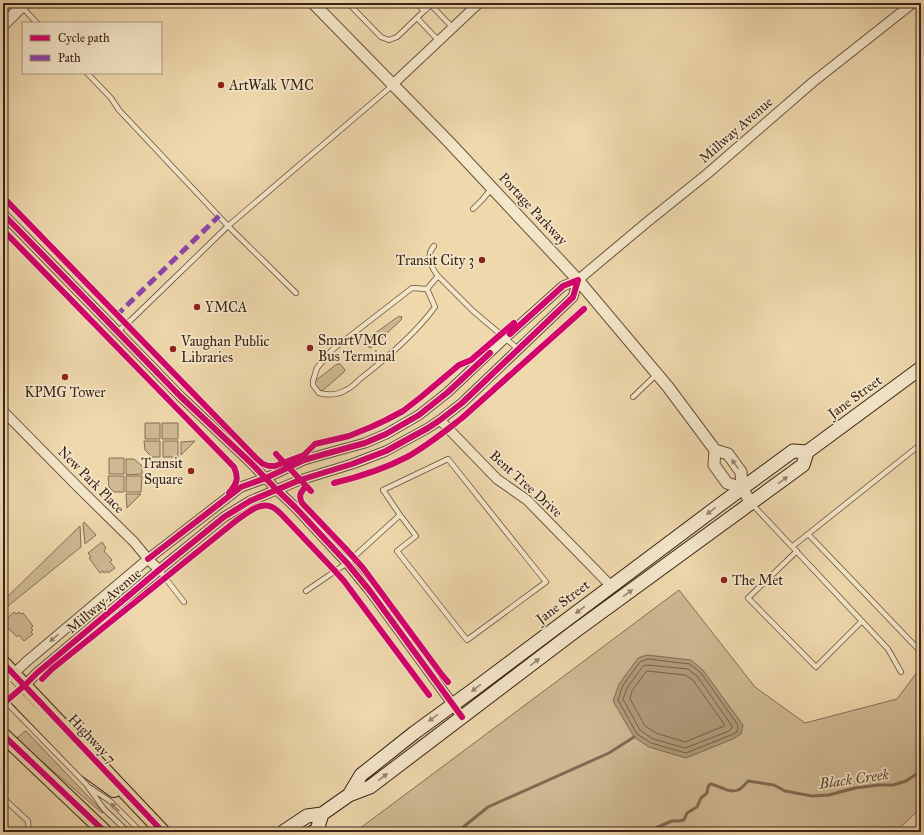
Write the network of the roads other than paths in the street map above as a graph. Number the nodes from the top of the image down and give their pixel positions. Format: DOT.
graph roads {
  1 [pos="313,3"];
  2 [pos="348,3"];
  3 [pos="417,3"];
  4 [pos="479,3"];
  5 [pos="913,3"];
  6 [pos="21,4"];
  7 [pos="424,11"];
  8 [pos="417,18"];
  9 [pos="36,22"];
  10 [pos="3,24"];
  11 [pos="453,28"];
  12 [pos="438,41"];
  13 [pos="88,74"];
  14 [pos="393,84"];
  15 [pos="492,187"];
  16 [pos="473,209"];
  17 [pos="3,214"];
  18 [pos="228,226"];
  19 [pos="434,246"];
  20 [pos="438,276"];
  21 [pos="578,280"];
  22 [pos="427,289"];
  23 [pos="296,293"];
  24 [pos="117,332"];
  25 [pos="506,338"];
  26 [pos="518,349"];
  27 [pos="921,368"];
  28 [pos="657,374"];
  29 [pos="633,397"];
  30 [pos="3,411"];
  31 [pos="440,420"];
  32 [pos="921,444"];
  33 [pos="715,450"];
  34 [pos="807,452"];
  35 [pos="266,478"];
  36 [pos="742,488"];
  37 [pos="276,489"];
  38 [pos="751,503"];
  39 [pos="400,516"];
  40 [pos="808,534"];
  41 [pos="793,546"];
  42 [pos="797,551"];
  43 [pos="148,559"];
  44 [pos="347,563"];
  45 [pos="159,570"];
  46 [pos="611,586"];
  47 [pos="306,591"];
  48 [pos="184,602"];
  49 [pos="862,621"];
  50 [pos="921,645"];
  51 [pos="3,662"];
  52 [pos="901,672"];
  53 [pos="7,680"];
  54 [pos="25,685"];
  55 [pos="6,700"];
  56 [pos="453,704"];
  57 [pos="462,717"];
  58 [pos="3,734"];
  59 [pos="86,784"];
  60 [pos="349,795"];
  61 [pos="3,798"];
  62 [pos="141,809"];
  63 [pos="322,814"];
  64 [pos="29,832"];
  65 [pos="105,832"];
  66 [pos="128,832"];
  67 [pos="141,832"];
  68 [pos="163,832"];
  69 [pos="283,832"];
  70 [pos="313,832"];
  1 -- 14 [label="street, Portage Parkway"];
  2 -- 8 [label="lane"];
  3 -- 7 [label="lane"];
  4 -- 11 [label="street"];
  5 -- 21 [label="street, Millway Avenue"];
  6 -- 9 [label="lane"];
  6 -- 10 [label="street"];
  7 -- 8 [label="lane"];
  7 -- 11 [label="lane"];
  8 -- 12 [label="lane"];
  11 -- 12 [label="street"];
  12 -- 14 [label="street"];
  13 -- 18 [label="lane"];
  14 -- 15 [label="street, Portage Parkway"];
  14 -- 18 [label="lane"];
  15 -- 16 [label="lane"];
  15 -- 21 [label="street, Portage Parkway"];
  17 -- 24 [label="street"];
  18 -- 23 [label="lane"];
  18 -- 24 [label="lane"];
  19 -- 20 [label="lane"];
  20 -- 22 [label="lane"];
  20 -- 25 [label="lane"];
  21 -- 25 [label="street, Millway Avenue"];
  21 -- 26 [label="street, Millway Avenue"];
  21 -- 28 [label="street, Portage Parkway"];
  22 -- 22 [label="lane"];
  24 -- 35 [label="street"];
  25 -- 26 [label="lane"];
  25 -- 35 [label="street, Millway Avenue"];
  26 -- 31 [label="street, Millway Avenue"];
  27 -- 34 [label="main road, Jane Street"];
  28 -- 29 [label="lane"];
  28 -- 33 [label="street, Portage Parkway"];
  30 -- 43 [label="street, New Park Place"];
  31 -- 37 [label="street, Millway Avenue"];
  31 -- 46 [label="street, Bent Tree Drive"];
  32 -- 40 [label="lane"];
  36 -- 33 [label="street, Portage Parkway, one-way"];
  33 -- 36 [label="street, Portage Parkway"];
  34 -- 36 [label="main road, Jane Street"];
  38 -- 34 [label="main road, Jane Street, one-way"];
  35 -- 37 [label="street"];
  35 -- 43 [label="street, Millway Avenue"];
  36 -- 38 [label="street, Portage Parkway"];
  36 -- 46 [label="main road, Jane Street, one-way"];
  37 -- 44 [label="street"];
  37 -- 45 [label="street, Millway Avenue"];
  38 -- 41 [label="lane"];
  57 -- 38 [label="main road, Jane Street, one-way"];
  39 -- 39 [label="lane"];
  39 -- 44 [label="lane"];
  40 -- 41 [label="lane"];
  40 -- 50 [label="lane"];
  41 -- 42 [label="lane"];
  42 -- 49 [label="lane"];
  42 -- 49 [label="lane"];
  43 -- 45 [label="street, New Park Place"];
  43 -- 53 [label="street, Millway Avenue, one-way"];
  44 -- 47 [label="lane"];
  44 -- 56 [label="street"];
  45 -- 48 [label="lane"];
  45 -- 54 [label="street, Millway Avenue"];
  46 -- 56 [label="main road, Jane Street, one-way"];
  49 -- 52 [label="lane"];
  51 -- 53 [label="main road, Highway 7"];
  53 -- 54 [label="main road, Highway 7"];
  53 -- 55 [label="main road"];
  54 -- 55 [label="street, Millway Avenue"];
  54 -- 62 [label="main road, Highway 7"];
  55 -- 59 [label="lane"];
  55 -- 62 [label="main road"];
  56 -- 57 [label="street"];
  56 -- 60 [label="main road, Jane Street, one-way"];
  60 -- 57 [label="main road, Jane Street, one-way"];
  58 -- 65 [label="main road"];
  59 -- 66 [label="lane"];
  67 -- 59 [label="lane, one-way"];
  60 -- 63 [label="main road, Jane Street"];
  61 -- 64 [label="lane"];
  62 -- 68 [label="main road, Highway 7"];
  63 -- 69 [label="main road, Jane Street"];
  63 -- 70 [label="main road"];
}
